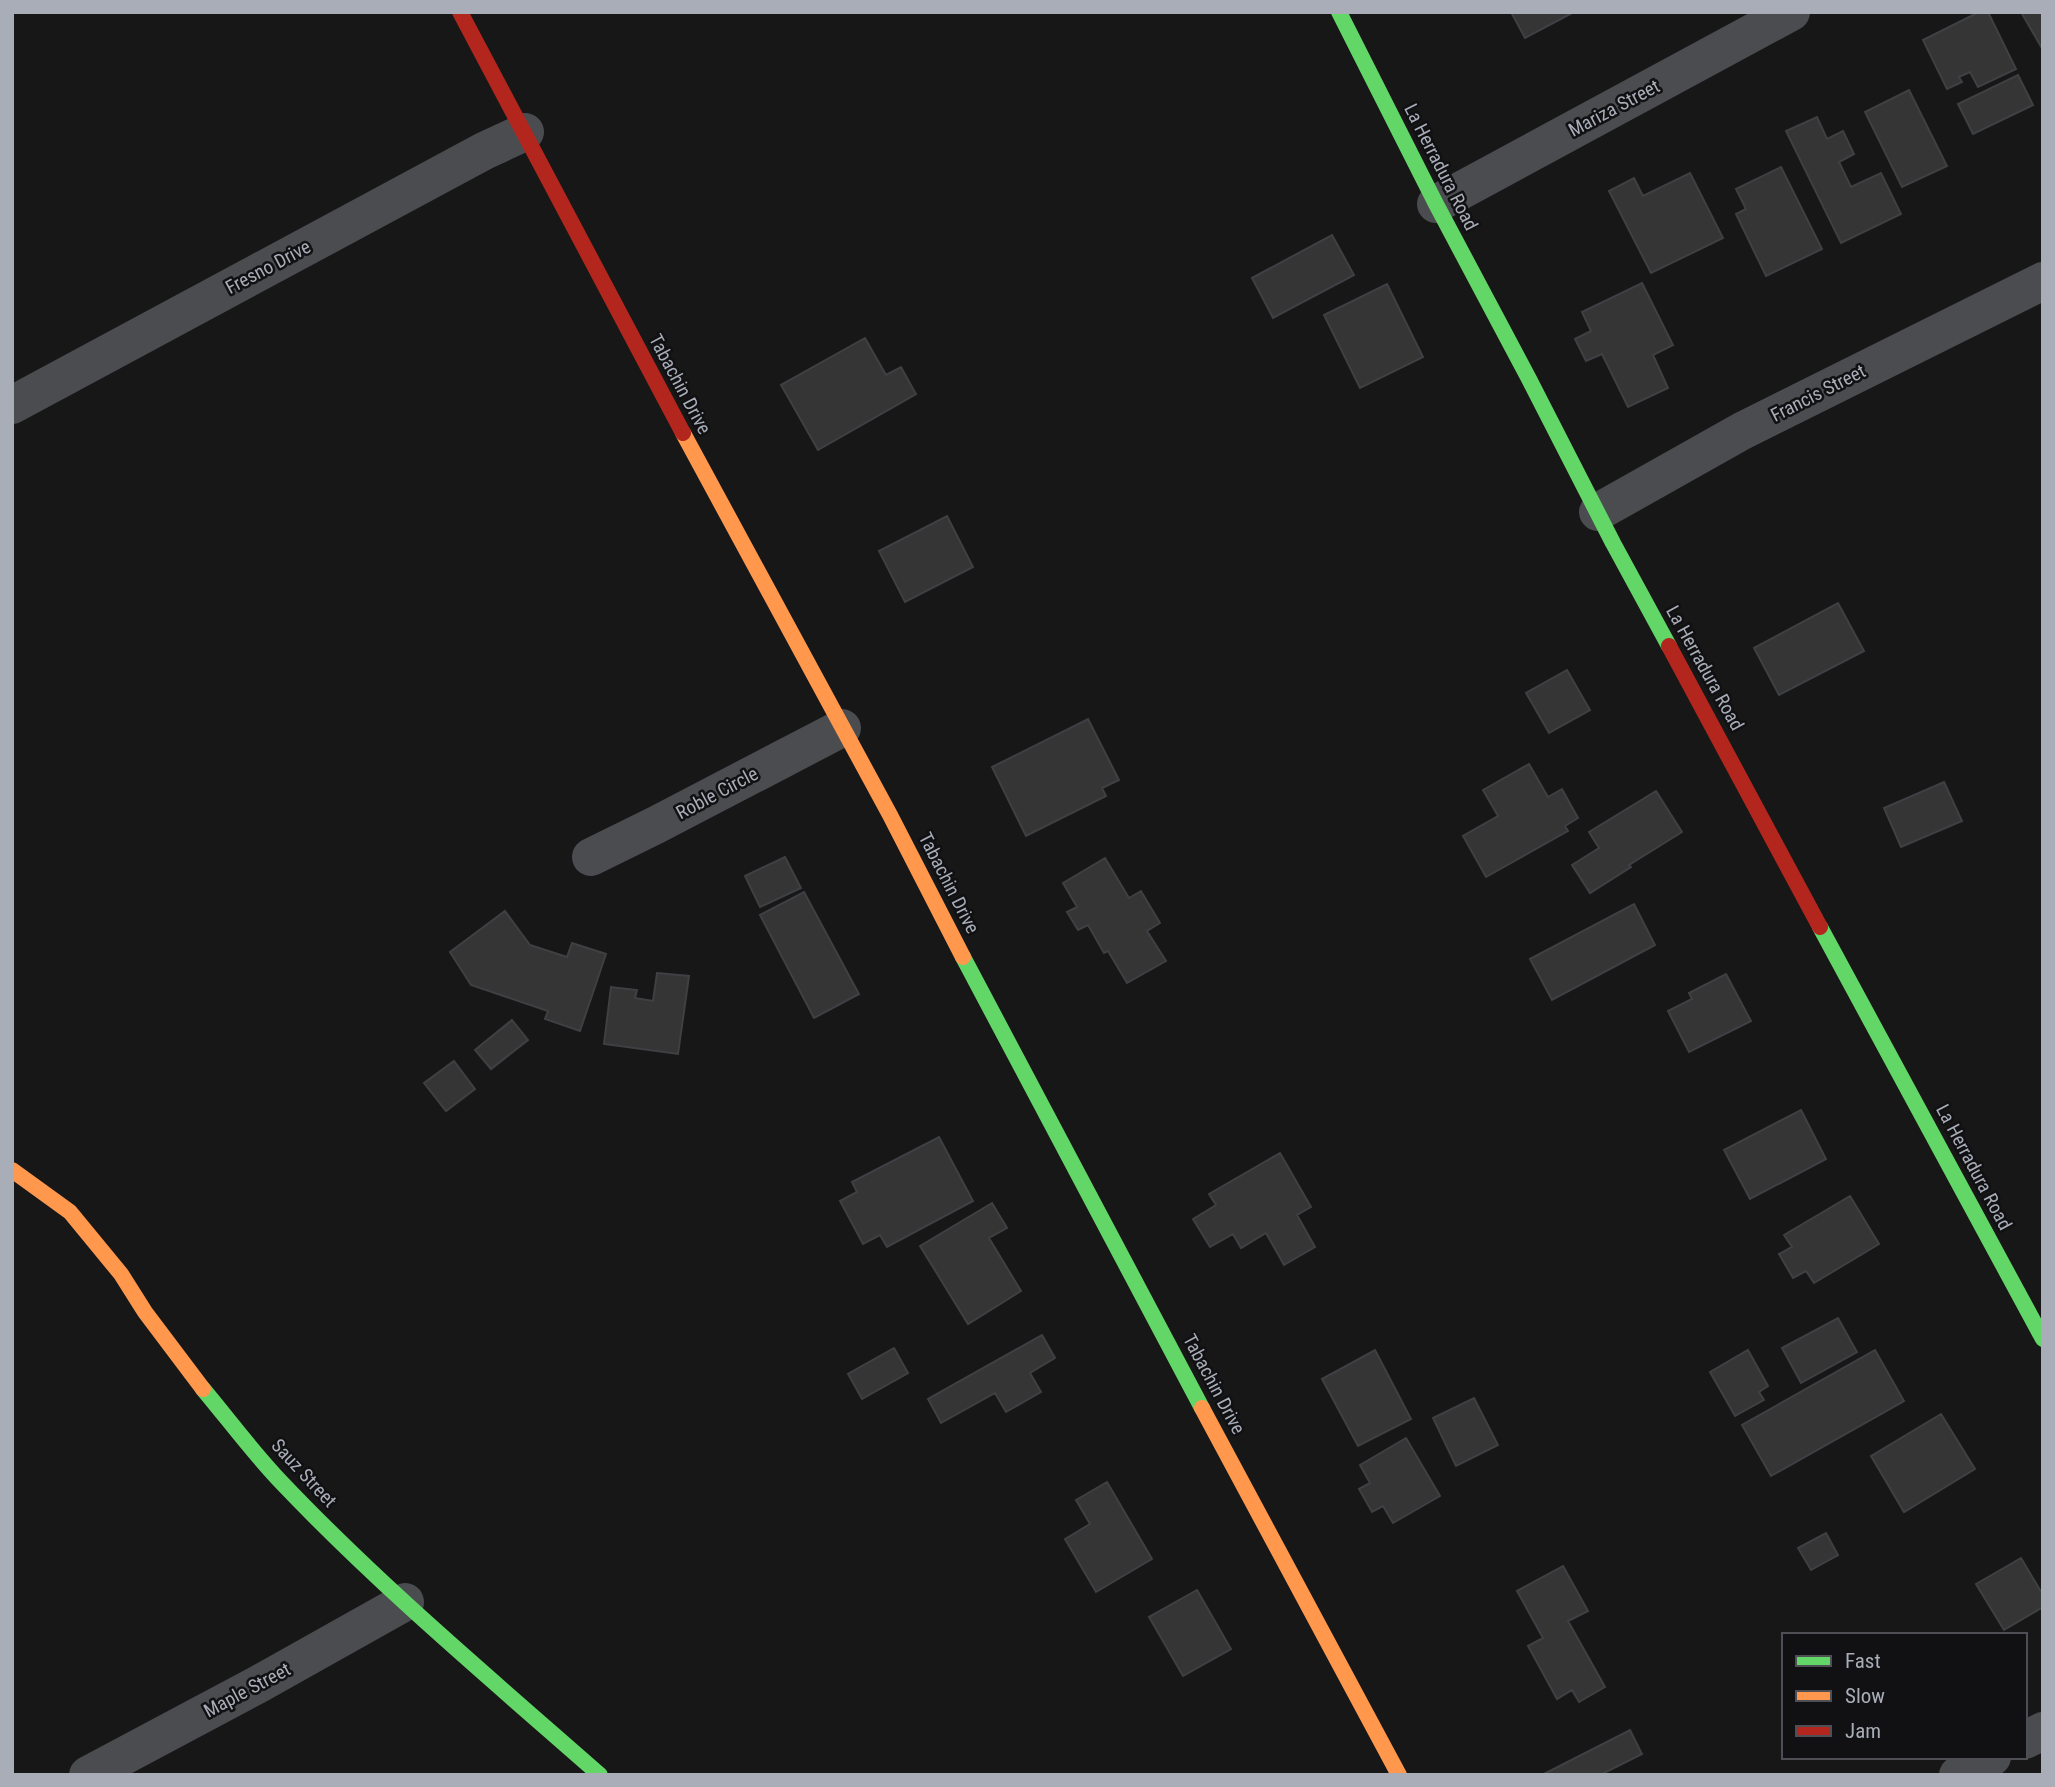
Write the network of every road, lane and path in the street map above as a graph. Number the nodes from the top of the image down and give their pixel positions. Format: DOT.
graph roads {
  1 [pos="460,12"];
  2 [pos="1339,12"];
  3 [pos="1791,12"];
  4 [pos="525,132"];
  5 [pos="1436,204"];
  6 [pos="2043,281"];
  7 [pos="12,405"];
  8 [pos="1598,512"];
  9 [pos="842,728"];
  10 [pos="591,857"];
  11 [pos="12,1170"];
  12 [pos="2043,1339"];
  13 [pos="405,1602"];
  14 [pos="2043,1731"];
  15 [pos="2027,1739"];
  16 [pos="1988,1759"];
  17 [pos="88,1775"];
  18 [pos="600,1775"];
  19 [pos="1399,1775"];
  20 [pos="1958,1775"];
  1 -- 4 [label="street, Tabachin Drive"];
  2 -- 5 [label="street, La Herradura Road"];
  3 -- 5 [label="street, Mariza Street"];
  4 -- 7 [label="street, Fresno Drive"];
  4 -- 9 [label="street, Tabachin Drive"];
  5 -- 8 [label="street, La Herradura Road"];
  6 -- 8 [label="street, Francis Street"];
  8 -- 12 [label="street, La Herradura Road"];
  9 -- 10 [label="street, Roble Circle"];
  9 -- 19 [label="street, Tabachin Drive"];
  11 -- 13 [label="street, Sauz Street"];
  13 -- 17 [label="street, Maple Street"];
  13 -- 18 [label="street, Sauz Street"];
  14 -- 15 [label="street"];
  16 -- 20 [label="street"];
}
